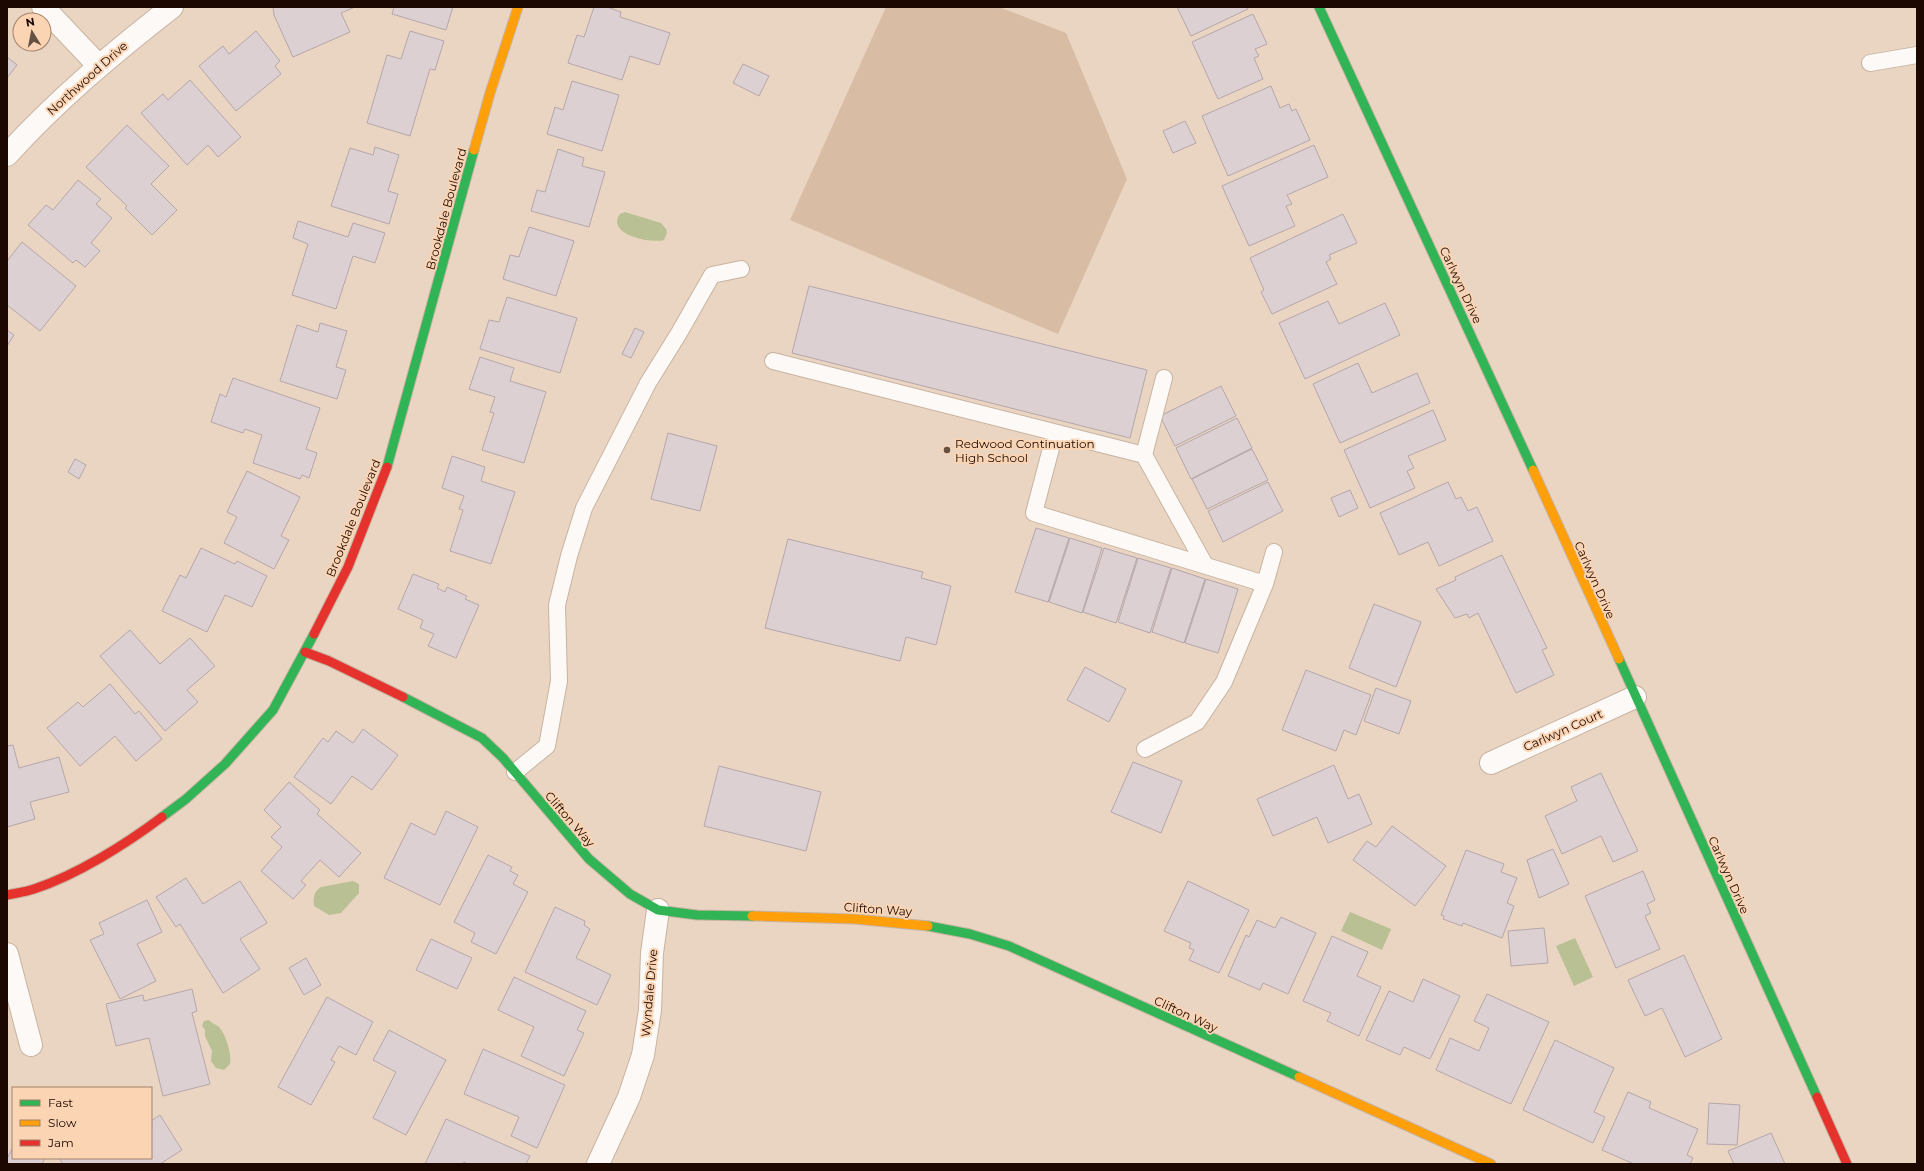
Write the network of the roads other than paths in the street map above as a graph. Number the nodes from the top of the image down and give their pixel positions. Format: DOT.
graph roads {
  1 [pos="43,7"];
  2 [pos="172,7"];
  3 [pos="518,7"];
  4 [pos="1319,7"];
  5 [pos="1917,55"];
  6 [pos="1870,64"];
  7 [pos="98,66"];
  8 [pos="7,155"];
  9 [pos="741,269"];
  10 [pos="772,361"];
  11 [pos="1164,378"];
  12 [pos="1055,433"];
  13 [pos="1144,455"];
  14 [pos="1274,552"];
  15 [pos="1205,565"];
  16 [pos="1265,584"];
  17 [pos="305,652"];
  18 [pos="1635,697"];
  19 [pos="1145,749"];
  20 [pos="1491,763"];
  21 [pos="515,772"];
  22 [pos="7,895"];
  23 [pos="658,910"];
  24 [pos="7,954"];
  25 [pos="31,1045"];
  26 [pos="598,1164"];
  27 [pos="1491,1164"];
  28 [pos="1847,1164"];
  1 -- 7 [label="street"];
  2 -- 7 [label="street, Northwood Drive"];
  3 -- 17 [label="street, Brookdale Boulevard"];
  4 -- 18 [label="street, Carlwyn Drive"];
  5 -- 6 [label="lane"];
  7 -- 8 [label="street, Northwood Drive"];
  9 -- 21 [label="lane"];
  10 -- 12 [label="lane"];
  11 -- 13 [label="lane"];
  12 -- 13 [label="lane"];
  12 -- 15 [label="lane"];
  13 -- 15 [label="lane"];
  14 -- 16 [label="lane"];
  15 -- 16 [label="lane"];
  16 -- 19 [label="lane"];
  17 -- 21 [label="street, Clifton Way"];
  17 -- 22 [label="street, Brookdale Boulevard"];
  18 -- 20 [label="street, Carlwyn Court"];
  18 -- 28 [label="street, Carlwyn Drive"];
  21 -- 23 [label="street, Clifton Way"];
  23 -- 26 [label="street, Wyndale Drive"];
  23 -- 27 [label="street, Clifton Way"];
  24 -- 25 [label="street"];
}
